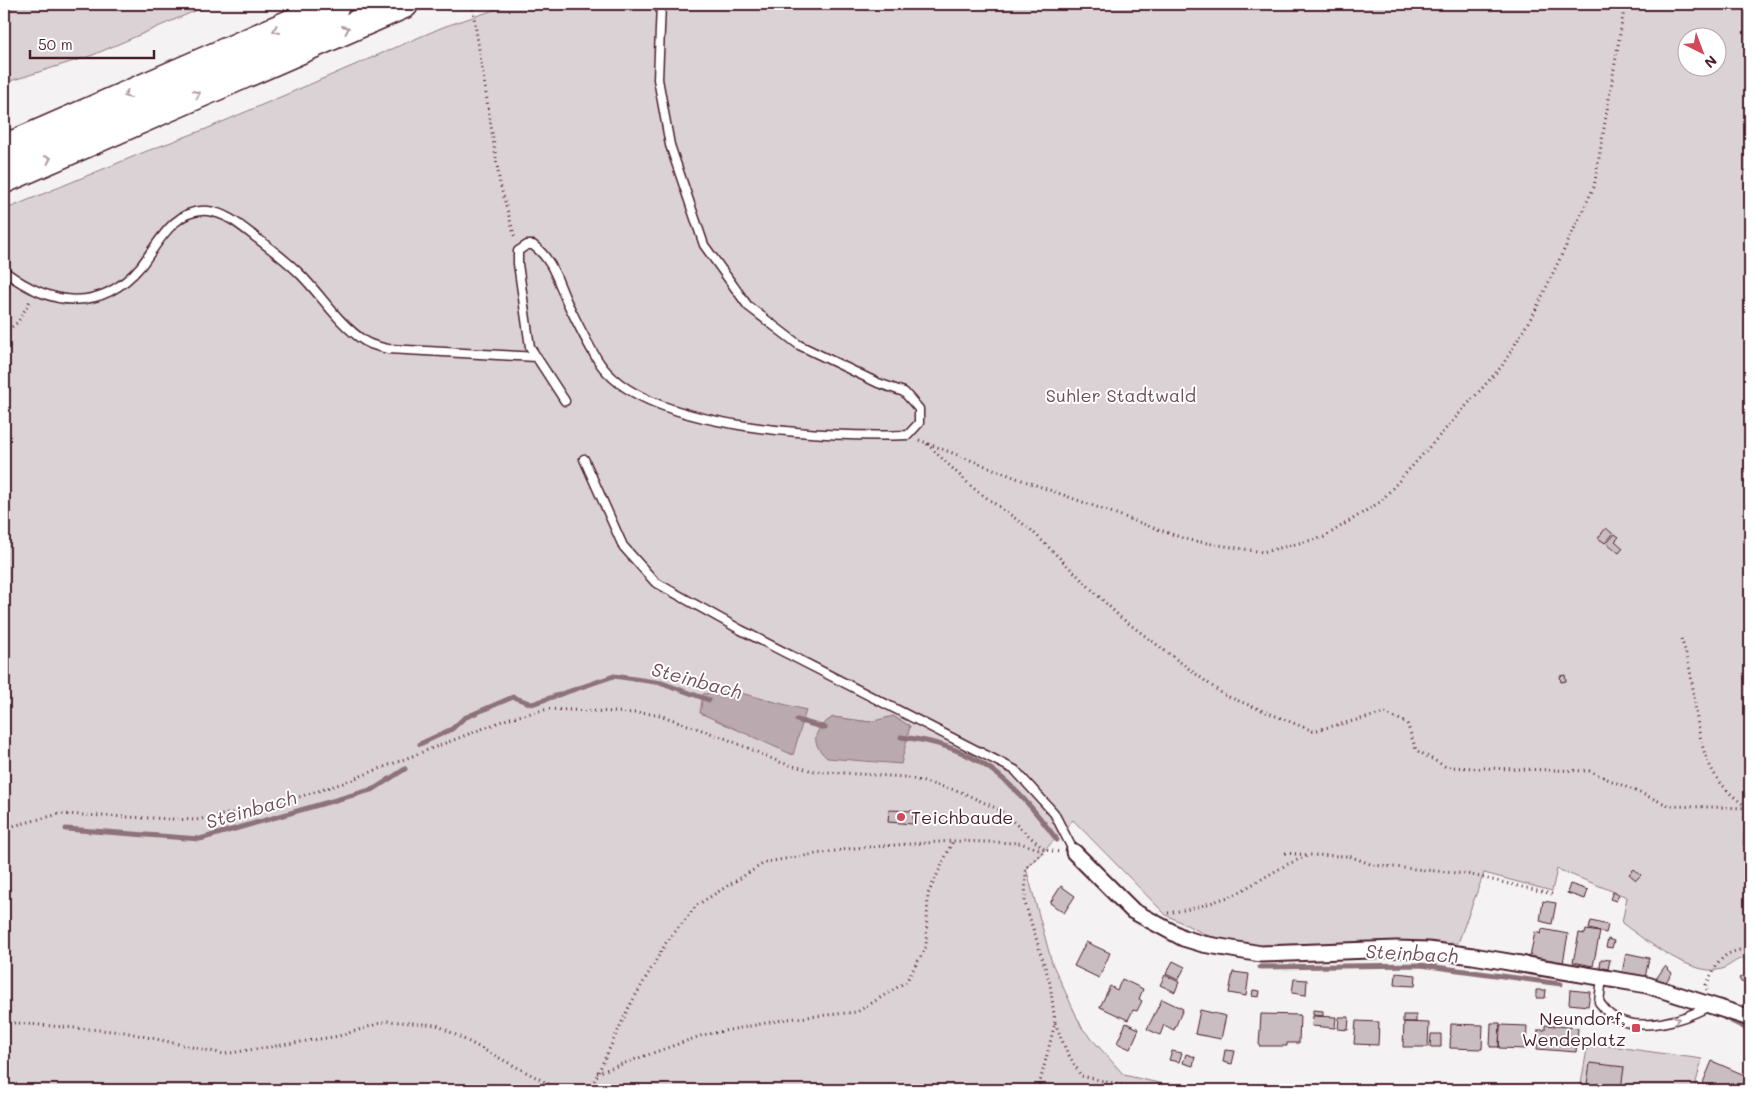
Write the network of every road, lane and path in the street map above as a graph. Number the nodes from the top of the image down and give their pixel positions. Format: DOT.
graph roads {
  1 [pos="336,4"];
  2 [pos="404,4"];
  3 [pos="472,4"];
  4 [pos="661,4"];
  5 [pos="1625,4"];
  6 [pos="4,149"];
  7 [pos="4,179"];
  8 [pos="518,264"];
  9 [pos="4,271"];
  10 [pos="34,290"];
  11 [pos="4,333"];
  12 [pos="537,357"];
  13 [pos="566,401"];
  14 [pos="908,435"];
  15 [pos="925,442"];
  16 [pos="584,459"];
  17 [pos="1681,639"];
  18 [pos="1749,808"];
  19 [pos="4,824"];
  20 [pos="953,841"];
  21 [pos="1045,850"];
  22 [pos="1074,852"];
  23 [pos="1284,853"];
  24 [pos="1309,854"];
  25 [pos="1552,894"];
  26 [pos="1142,917"];
  27 [pos="1750,949"];
  28 [pos="1602,978"];
  29 [pos="1711,1005"];
  30 [pos="1750,1018"];
  31 [pos="4,1022"];
  32 [pos="1055,1023"];
  33 [pos="597,1073"];
  34 [pos="560,1090"];
  35 [pos="590,1090"];
  36 [pos="1038,1090"];
  37 [pos="1145,1090"];
  1 -- 6 [label="highway, one-way"];
  7 -- 2 [label="highway, one-way"];
  3 -- 8 [label="path"];
  4 -- 14 [label="lane"];
  5 -- 15 [label="path"];
  8 -- 12 [label="lane"];
  8 -- 14 [label="lane"];
  9 -- 10 [label="lane"];
  10 -- 11 [label="path"];
  10 -- 12 [label="lane"];
  12 -- 13 [label="lane"];
  14 -- 15 [label="path"];
  15 -- 18 [label="path"];
  16 -- 22 [label="lane"];
  17 -- 18 [label="path"];
  19 -- 21 [label="path"];
  20 -- 21 [label="path"];
  20 -- 33 [label="path"];
  20 -- 33 [label="path"];
  21 -- 22 [label="path"];
  21 -- 32 [label="path"];
  22 -- 26 [label="street"];
  23 -- 24 [label="path"];
  24 -- 25 [label="path"];
  24 -- 26 [label="path"];
  26 -- 28 [label="street"];
  27 -- 29 [label="path"];
  28 -- 29 [label="street"];
  28 -- 29 [label="lane, one-way"];
  29 -- 30 [label="street"];
  31 -- 34 [label="path"];
  32 -- 36 [label="path"];
  32 -- 37 [label="path"];
  33 -- 35 [label="path"];
}
